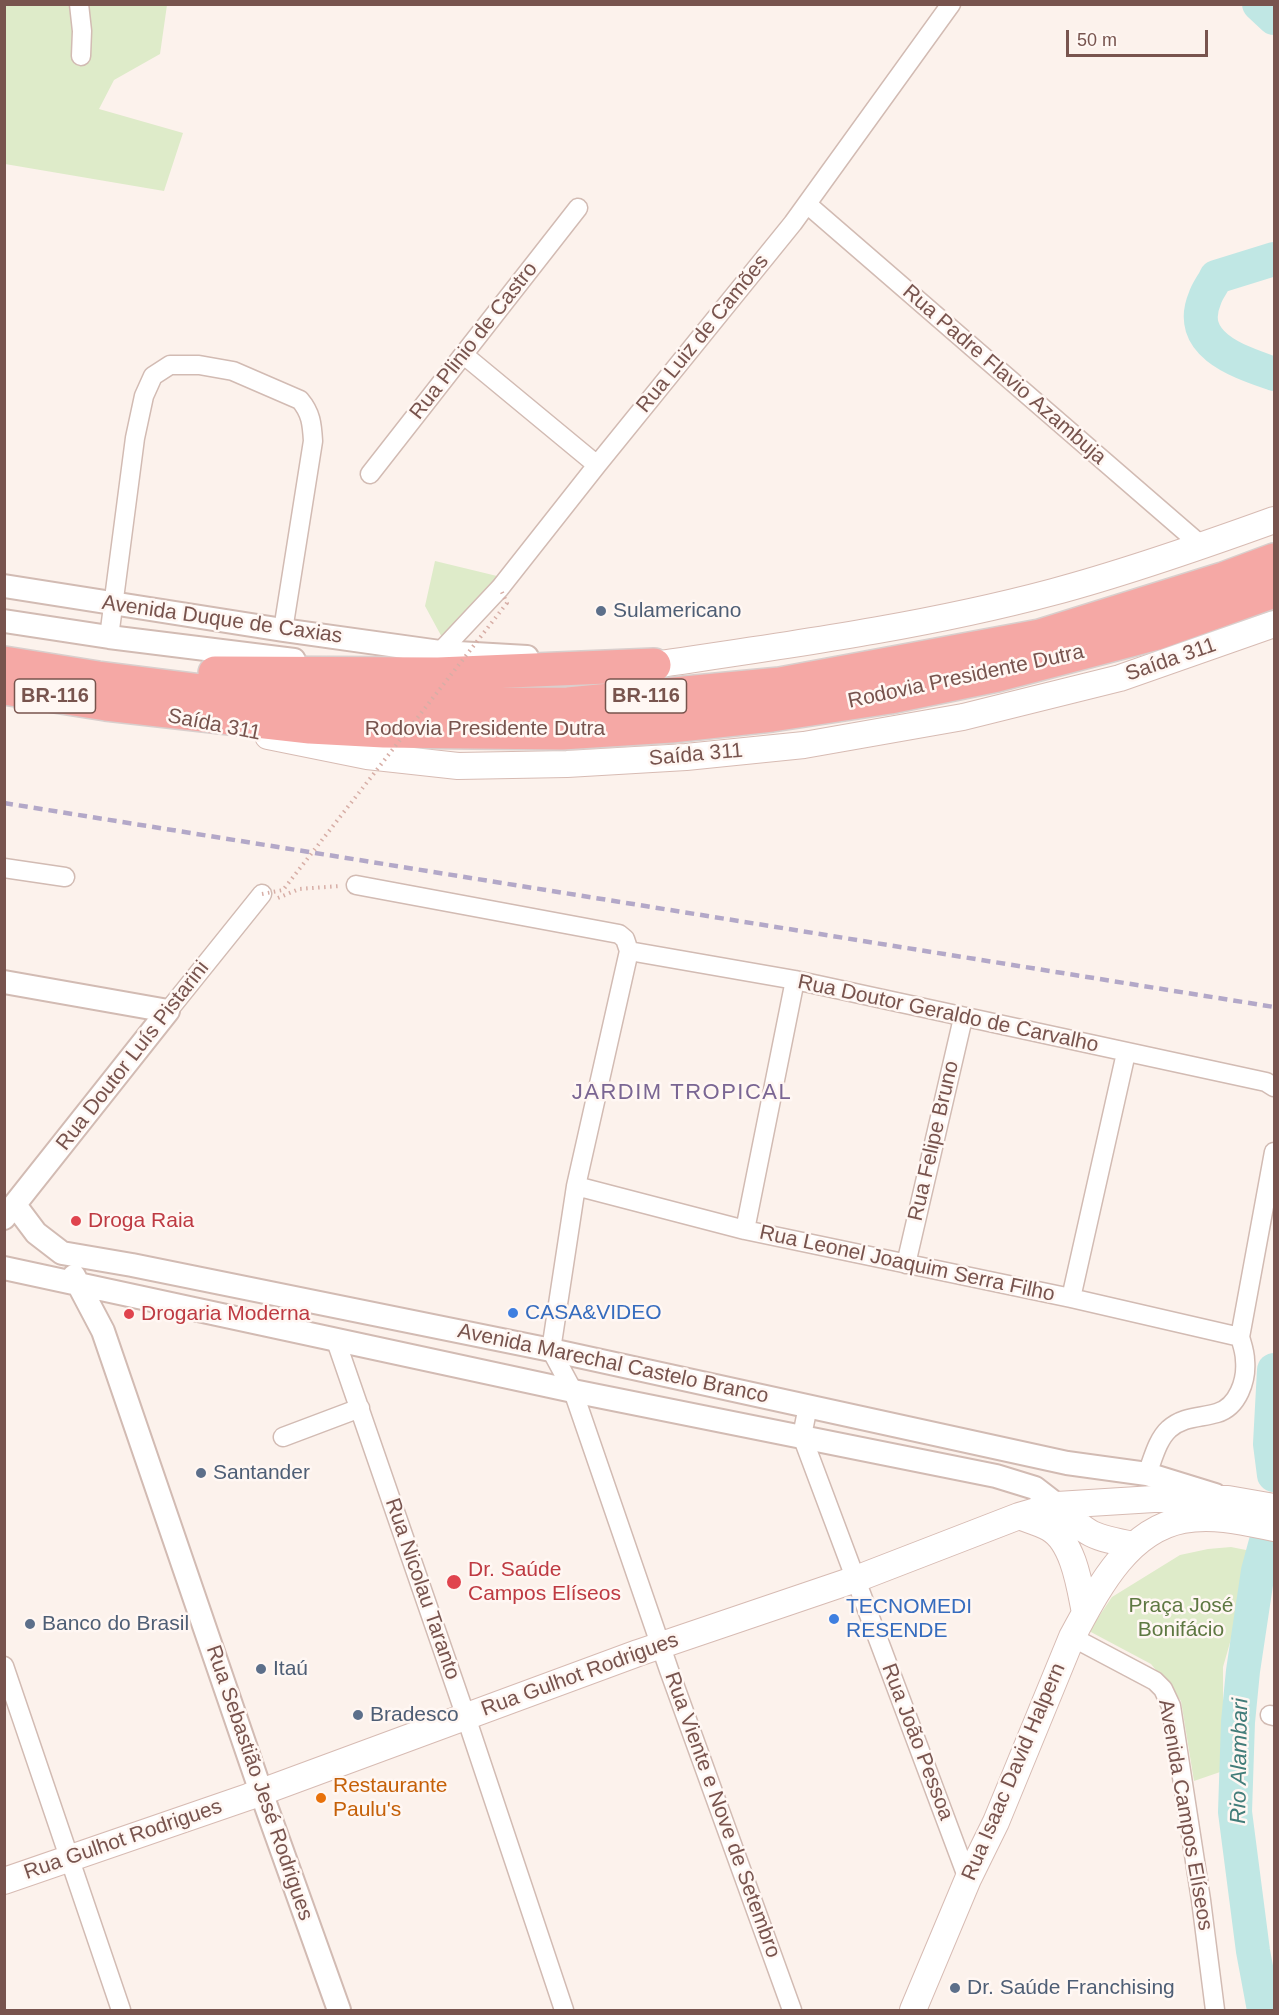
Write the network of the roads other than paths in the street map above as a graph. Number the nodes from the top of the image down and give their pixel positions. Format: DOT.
graph roads {
  1 [pos="79,4"];
  2 [pos="951,4"];
  3 [pos="81,56"];
  4 [pos="807,204"];
  5 [pos="578,208"];
  6 [pos="464,355"];
  7 [pos="597,465"];
  8 [pos="370,474"];
  9 [pos="1275,520"];
  10 [pos="1202,546"];
  11 [pos="1275,560"];
  12 [pos="4,586"];
  13 [pos="1275,591"];
  14 [pos="114,604"];
  15 [pos="4,621"];
  16 [pos="1275,624"];
  17 [pos="283,630"];
  18 [pos="109,638"];
  19 [pos="440,652"];
  20 [pos="4,663"];
  21 [pos="654,665"];
  22 [pos="4,688"];
  23 [pos="102,691"];
  24 [pos="4,868"];
  25 [pos="65,877"];
  26 [pos="356,885"];
  27 [pos="262,894"];
  28 [pos="629,951"];
  29 [pos="795,980"];
  30 [pos="4,982"];
  31 [pos="168,1011"];
  32 [pos="963,1018"];
  33 [pos="1126,1053"];
  34 [pos="1270,1084"];
  35 [pos="1275,1152"];
  36 [pos="576,1186"];
  37 [pos="10,1212"];
  38 [pos="744,1230"];
  39 [pos="62,1253"];
  40 [pos="906,1264"];
  41 [pos="4,1268"];
  42 [pos="78,1284"];
  43 [pos="1071,1298"];
  44 [pos="1240,1337"];
  45 [pos="335,1338"];
  46 [pos="551,1350"];
  47 [pos="573,1390"];
  48 [pos="808,1406"];
  49 [pos="360,1408"];
  50 [pos="802,1436"];
  51 [pos="283,1437"];
  52 [pos="1147,1474"];
  53 [pos="1057,1505"];
  54 [pos="1249,1507"];
  55 [pos="1019,1516"];
  56 [pos="1275,1528"];
  57 [pos="1134,1545"];
  58 [pos="856,1579"];
  59 [pos="1085,1613"];
  60 [pos="1072,1637"];
  61 [pos="662,1644"];
  62 [pos="4,1666"];
  63 [pos="466,1717"];
  64 [pos="261,1792"];
  65 [pos="70,1859"];
  66 [pos="968,1879"];
  67 [pos="4,1881"];
  68 [pos="919,2009"];
  69 [pos="121,2010"];
  70 [pos="339,2010"];
  71 [pos="564,2010"];
  72 [pos="792,2010"];
  73 [pos="1215,2010"];
  1 -- 3 [label="street"];
  2 -- 4 [label="street, Rua Luiz de Camões"];
  4 -- 7 [label="street, Rua Luiz de Camões"];
  4 -- 10 [label="street, Rua Padre Flavio Azambuja"];
  5 -- 6 [label="street, Rua Plinio de Castro"];
  6 -- 7 [label="street"];
  6 -- 8 [label="street, Rua Plinio de Castro"];
  7 -- 19 [label="street, Rua Luiz de Camões"];
  9 -- 10 [label="main road"];
  10 -- 21 [label="main road"];
  11 -- 23 [label="highway, Rodovia Presidente Dutra / BR-116"];
  12 -- 14 [label="street, Avenida Duque de Caxias"];
  13 -- 23 [label="highway, Rodovia Presidente Dutra / BR-116"];
  14 -- 17 [label="street, Avenida Duque de Caxias"];
  14 -- 17 [label="street"];
  14 -- 18 [label="street"];
  15 -- 18 [label="street, Avenida Duque de Caxias"];
  16 -- 23 [label="main road, Saída 311"];
  17 -- 19 [label="street, Avenida Duque de Caxias"];
  18 -- 19 [label="street, Avenida Duque de Caxias"];
  19 -- 21 [label="street, Avenida Duque de Caxias"];
  20 -- 23 [label="highway, Rodovia Presidente Dutra / BR-116"];
  21 -- 23 [label="highway"];
  22 -- 23 [label="highway, Rodovia Presidente Dutra / BR-116"];
  24 -- 25 [label="street"];
  26 -- 28 [label="street"];
  27 -- 31 [label="street, Rua Doutor Luís Pistarini"];
  28 -- 29 [label="street, Rua Doutor Geraldo de Carvalho"];
  28 -- 36 [label="street"];
  29 -- 32 [label="street, Rua Doutor Geraldo de Carvalho"];
  29 -- 38 [label="street"];
  30 -- 31 [label="street"];
  31 -- 37 [label="street, Rua Doutor Luís Pistarini"];
  32 -- 33 [label="street, Rua Doutor Geraldo de Carvalho"];
  32 -- 40 [label="street, Rua Felipe Bruno"];
  33 -- 34 [label="street, Rua Doutor Geraldo de Carvalho"];
  33 -- 43 [label="street"];
  35 -- 44 [label="street"];
  36 -- 38 [label="street, Rua Leonel Joaquim Serra Filho"];
  36 -- 46 [label="street"];
  37 -- 39 [label="street, Avenida Marechal Castelo Branco"];
  38 -- 40 [label="street, Rua Leonel Joaquim Serra Filho"];
  39 -- 42 [label="street, Rua Sebastião Jesé Rodrigues"];
  39 -- 46 [label="street, Avenida Marechal Castelo Branco"];
  40 -- 43 [label="street, Rua Leonel Joaquim Serra Filho"];
  41 -- 42 [label="street, Avenida Marechal Castelo Branco"];
  42 -- 45 [label="street, Avenida Marechal Castelo Branco"];
  42 -- 64 [label="street, Rua Sebastião Jesé Rodrigues"];
  43 -- 44 [label="street, Rua Leonel Joaquim Serra Filho"];
  44 -- 52 [label="street"];
  45 -- 47 [label="street, Avenida Marechal Castelo Branco"];
  45 -- 49 [label="street, Rua Nicolau Taranto"];
  46 -- 47 [label="street, Rua Viente e Nove de Setembro"];
  46 -- 48 [label="street, Avenida Marechal Castelo Branco"];
  47 -- 50 [label="street, Avenida Marechal Castelo Branco"];
  47 -- 61 [label="street, Rua Viente e Nove de Setembro"];
  48 -- 50 [label="street"];
  48 -- 52 [label="street, Avenida Marechal Castelo Branco"];
  49 -- 51 [label="street"];
  49 -- 63 [label="street, Rua Nicolau Taranto"];
  50 -- 53 [label="street, Avenida Marechal Castelo Branco"];
  50 -- 58 [label="street, Rua João Pessoa"];
  52 -- 54 [label="street, Avenida Marechal Castelo Branco"];
  53 -- 54 [label="main road, Rua Gulhot Rodrigues"];
  53 -- 55 [label="main road, Rua Gulhot Rodrigues"];
  53 -- 57 [label="main road"];
  54 -- 56 [label="main road, Avenida Marechal Castelo Branco"];
  54 -- 57 [label="main road, Avenida Marechal Castelo Branco"];
  55 -- 58 [label="main road, Rua Gulhot Rodrigues"];
  55 -- 59 [label="main road"];
  57 -- 59 [label="main road, Rua Isaac David Halpern"];
  58 -- 61 [label="main road, Rua Gulhot Rodrigues"];
  58 -- 66 [label="street, Rua João Pessoa"];
  59 -- 60 [label="main road, Rua Isaac David Halpern"];
  60 -- 66 [label="main road, Rua Isaac David Halpern"];
  60 -- 73 [label="street, Avenida Campos Elíseos"];
  61 -- 63 [label="main road, Rua Gulhot Rodrigues"];
  61 -- 72 [label="street, Rua Viente e Nove de Setembro"];
  62 -- 65 [label="street"];
  63 -- 64 [label="main road, Rua Gulhot Rodrigues"];
  63 -- 71 [label="street, Rua Nicolau Taranto"];
  64 -- 65 [label="main road, Rua Gulhot Rodrigues"];
  64 -- 70 [label="street, Rua Sebastião Jesé Rodrigues"];
  65 -- 67 [label="main road, Rua Gulhot Rodrigues"];
  65 -- 69 [label="street"];
  66 -- 68 [label="main road, Rua Isaac David Halpern"];
}
